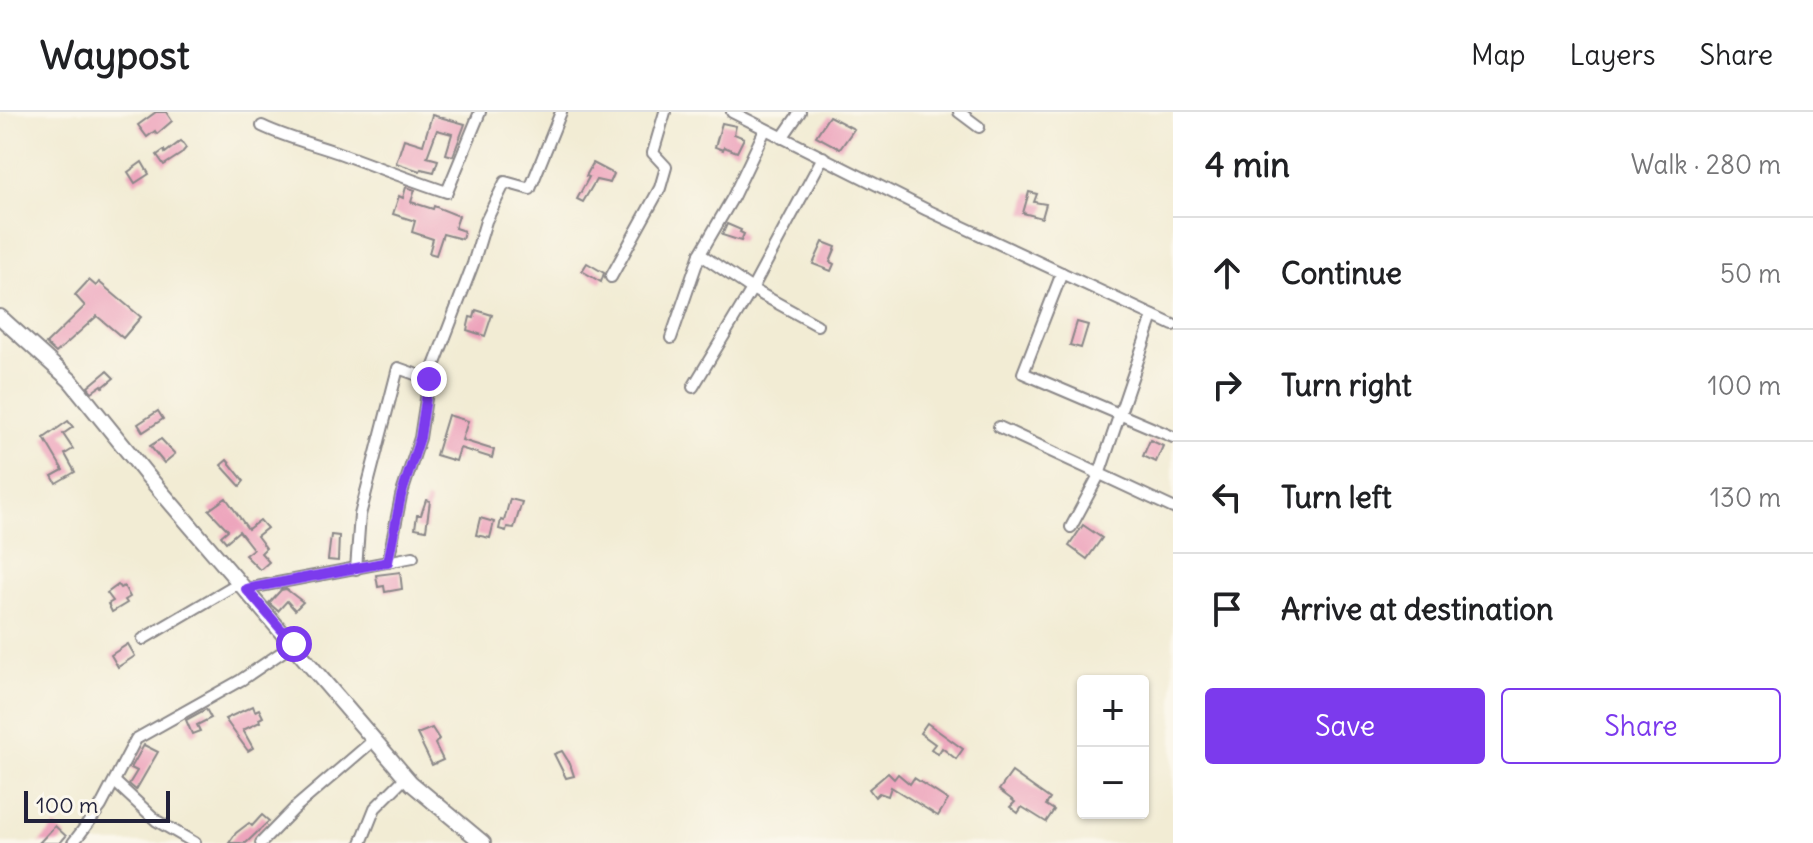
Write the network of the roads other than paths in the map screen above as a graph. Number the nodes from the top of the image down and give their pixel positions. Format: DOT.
graph roads {
  1 [pos="480,112"];
  2 [pos="561,112"];
  3 [pos="665,112"];
  4 [pos="732,112"];
  5 [pos="800,112"];
  6 [pos="959,112"];
  7 [pos="262,126"];
  8 [pos="979,127"];
  9 [pos="765,130"];
  10 [pos="782,138"];
  11 [pos="823,157"];
  12 [pos="700,254"];
  13 [pos="1062,273"];
  14 [pos="611,277"];
  15 [pos="752,289"];
  16 [pos="1153,316"];
  17 [pos="0,317"];
  18 [pos="817,325"];
  19 [pos="1173,325"];
  20 [pos="671,338"];
  21 [pos="429,379"];
  22 [pos="693,387"];
  23 [pos="1121,414"];
  24 [pos="999,427"];
  25 [pos="1173,437"];
  26 [pos="1099,475"];
  27 [pos="1173,508"];
  28 [pos="1071,527"];
  29 [pos="413,557"];
  30 [pos="388,562"];
  31 [pos="356,569"];
  32 [pos="243,585"];
  33 [pos="143,639"];
  34 [pos="294,644"];
  35 [pos="375,739"];
  36 [pos="406,777"];
  37 [pos="115,782"];
  38 [pos="73,843"];
  39 [pos="195,843"];
  40 [pos="261,843"];
  41 [pos="361,843"];
  42 [pos="483,843"];
  1 -- 7 [label="street"];
  2 -- 21 [label="street"];
  3 -- 14 [label="street"];
  4 -- 9 [label="street"];
  5 -- 10 [label="street"];
  6 -- 8 [label="street"];
  9 -- 10 [label="street"];
  9 -- 12 [label="street"];
  10 -- 11 [label="street"];
  11 -- 13 [label="street"];
  11 -- 15 [label="street"];
  12 -- 15 [label="street"];
  12 -- 20 [label="street"];
  13 -- 16 [label="street"];
  13 -- 23 [label="street"];
  15 -- 18 [label="street"];
  15 -- 22 [label="street"];
  16 -- 19 [label="street"];
  16 -- 23 [label="street"];
  17 -- 32 [label="street"];
  21 -- 30 [label="street"];
  21 -- 31 [label="street"];
  23 -- 25 [label="street"];
  23 -- 26 [label="street"];
  24 -- 26 [label="street"];
  26 -- 27 [label="street"];
  26 -- 28 [label="street"];
  29 -- 30 [label="street"];
  30 -- 31 [label="street"];
  31 -- 32 [label="street"];
  32 -- 33 [label="street"];
  32 -- 34 [label="street"];
  34 -- 35 [label="street"];
  34 -- 37 [label="street"];
  35 -- 36 [label="street"];
  35 -- 40 [label="street"];
  36 -- 41 [label="street"];
  36 -- 42 [label="street"];
  37 -- 38 [label="street"];
  37 -- 39 [label="street"];
}
